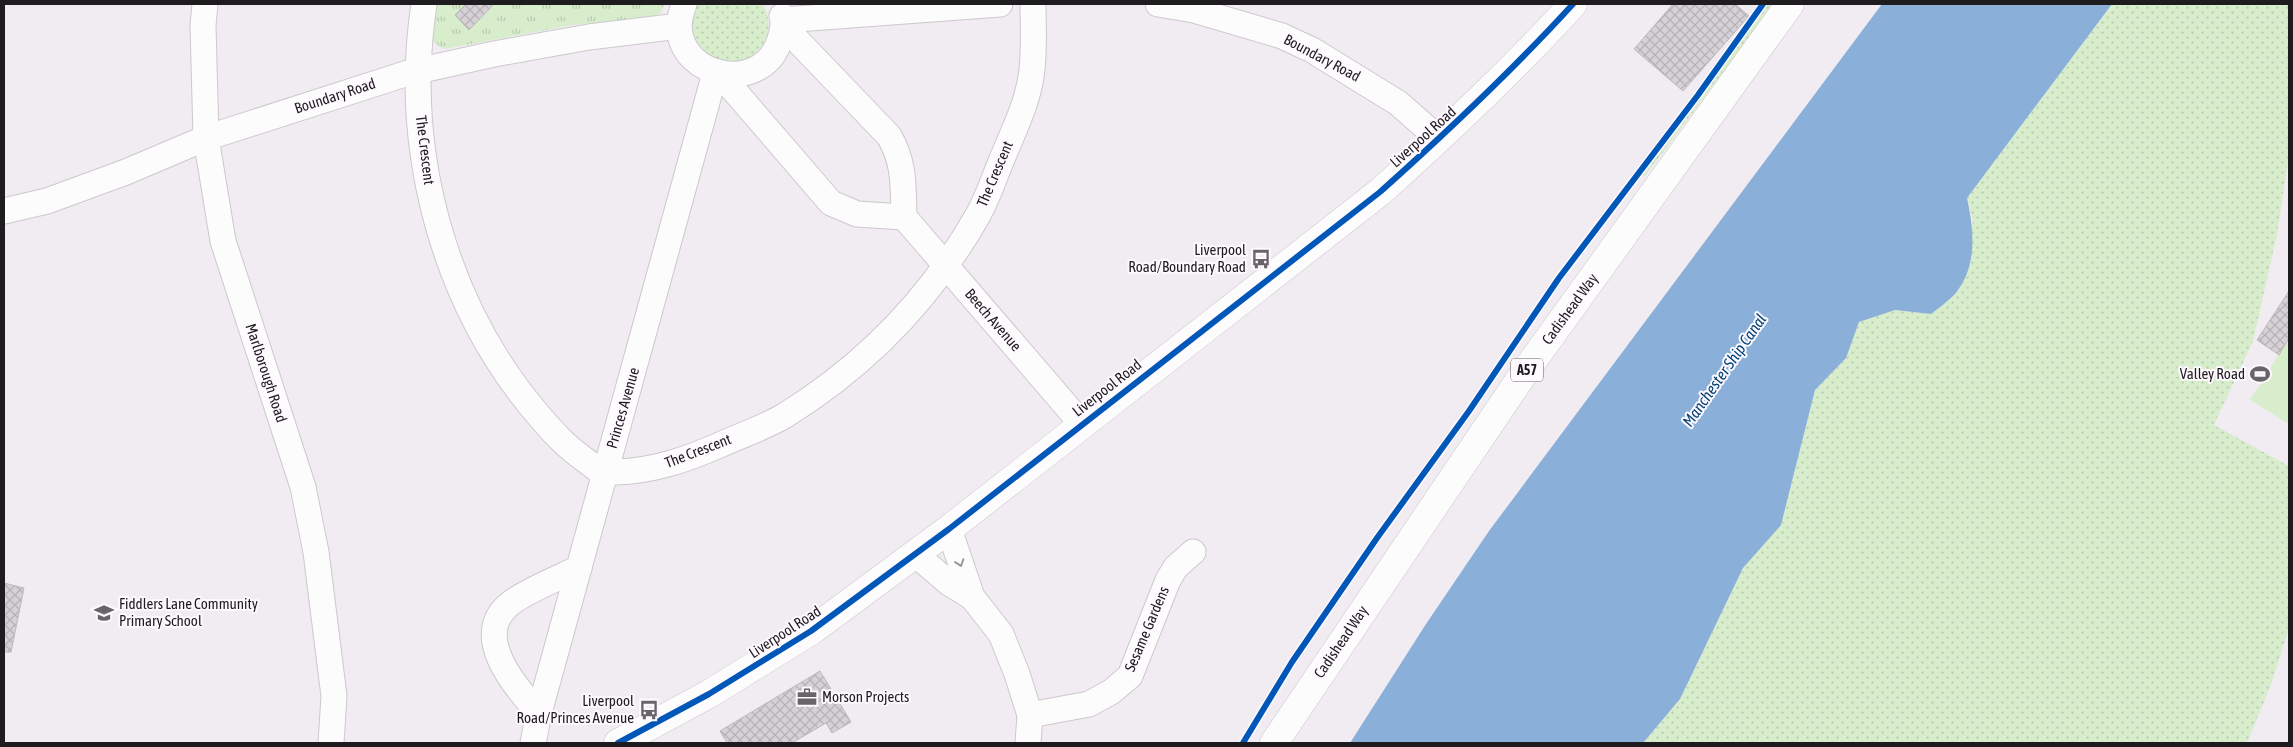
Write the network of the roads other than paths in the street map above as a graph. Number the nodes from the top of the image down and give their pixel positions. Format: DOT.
graph roads {
  1 [pos="205,4"];
  2 [pos="424,4"];
  3 [pos="1000,4"];
  4 [pos="1033,4"];
  5 [pos="1158,4"];
  6 [pos="1573,4"];
  7 [pos="1790,4"];
  8 [pos="681,15"];
  9 [pos="782,18"];
  10 [pos="417,70"];
  11 [pos="722,74"];
  12 [pos="206,138"];
  13 [pos="1439,139"];
  14 [pos="4,211"];
  15 [pos="904,217"];
  16 [pos="945,266"];
  17 [pos="1082,424"];
  18 [pos="604,473"];
  19 [pos="949,529"];
  20 [pos="916,554"];
  21 [pos="1177,558"];
  22 [pos="579,568"];
  23 [pos="972,597"];
  24 [pos="539,713"];
  25 [pos="1030,715"];
  26 [pos="331,743"];
  27 [pos="534,743"];
  28 [pos="618,743"];
  29 [pos="1028,743"];
  30 [pos="1274,743"];
  1 -- 12 [label="street, Marlborough Road"];
  2 -- 10 [label="street, The Crescent"];
  3 -- 9 [label="street"];
  4 -- 16 [label="street, The Crescent"];
  5 -- 13 [label="street, Boundary Road"];
  6 -- 13 [label="main road, Liverpool Road"];
  7 -- 30 [label="main road, Cadishead Way / A57"];
  8 -- 10 [label="street, Boundary Road"];
  8 -- 11 [label="street, Boundary Road"];
  9 -- 11 [label="street"];
  9 -- 15 [label="street"];
  10 -- 12 [label="street, Boundary Road"];
  10 -- 18 [label="street, The Crescent"];
  11 -- 15 [label="street"];
  11 -- 18 [label="street, Princes Avenue"];
  12 -- 14 [label="street, Boundary Road"];
  12 -- 26 [label="street, Marlborough Road"];
  13 -- 17 [label="main road, Liverpool Road"];
  15 -- 16 [label="street, Beech Avenue"];
  16 -- 17 [label="street, Beech Avenue"];
  16 -- 18 [label="street, The Crescent"];
  17 -- 19 [label="main road, Liverpool Road"];
  18 -- 22 [label="street, Princes Avenue"];
  19 -- 20 [label="main road, Liverpool Road"];
  19 -- 23 [label="street, one-way"];
  20 -- 23 [label="street"];
  20 -- 28 [label="main road, Liverpool Road"];
  21 -- 25 [label="street, Sesame Gardens"];
  22 -- 24 [label="street, Princes Avenue"];
  22 -- 24 [label="street"];
  23 -- 25 [label="street"];
  24 -- 27 [label="street, Princes Avenue"];
  25 -- 29 [label="street"];
}
